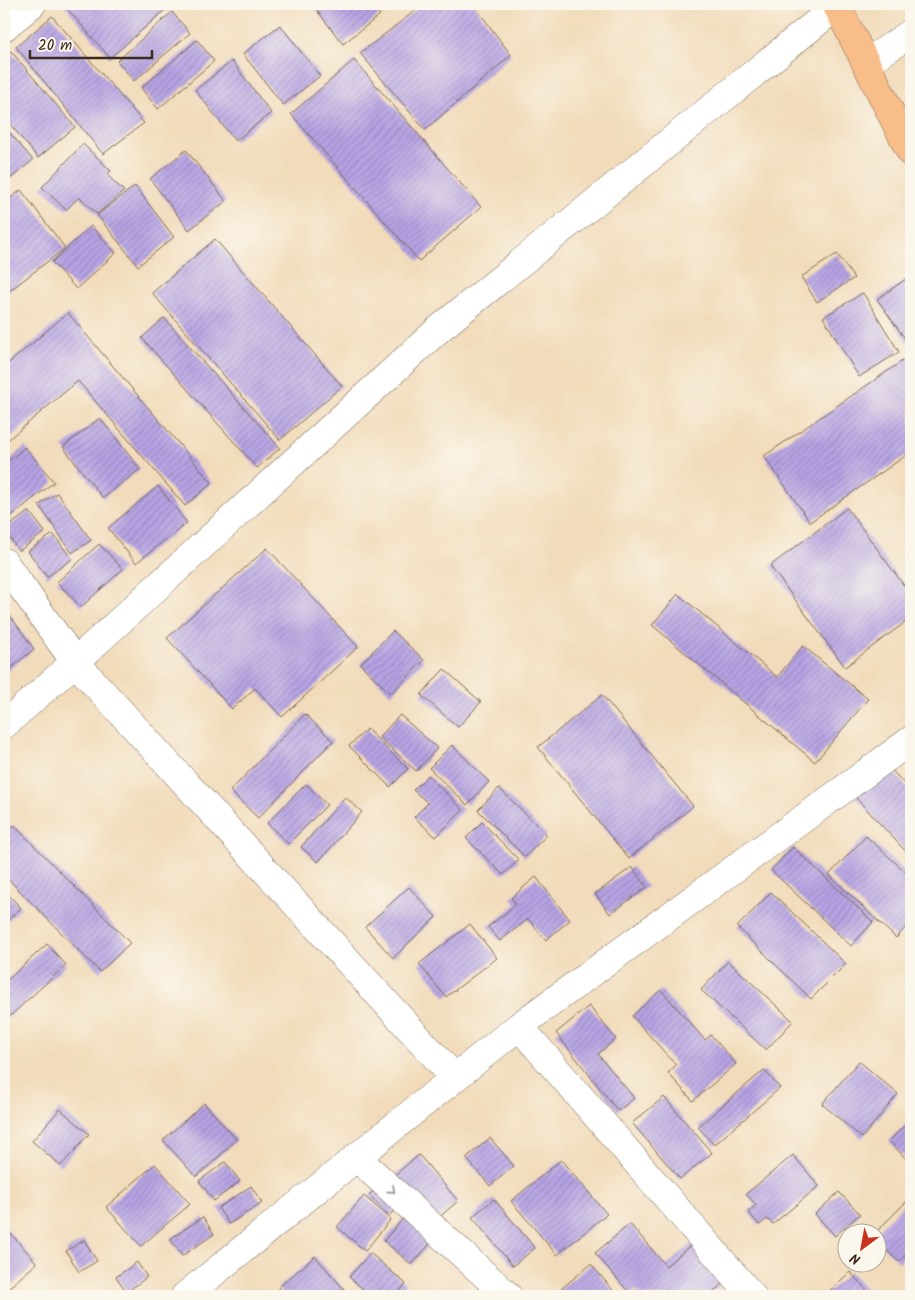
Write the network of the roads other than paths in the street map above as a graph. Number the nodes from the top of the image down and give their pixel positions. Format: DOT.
graph roads {
  1 [pos="32,4"];
  2 [pos="836,5"];
  3 [pos="4,27"];
  4 [pos="911,33"];
  5 [pos="866,63"];
  6 [pos="911,153"];
  7 [pos="4,562"];
  8 [pos="76,662"];
  9 [pos="4,725"];
  10 [pos="911,740"];
  11 [pos="519,1026"];
  12 [pos="454,1078"];
  13 [pos="356,1157"];
  14 [pos="185,1296"];
  15 [pos="508,1296"];
  16 [pos="752,1296"];
  1 -- 3 [label="street"];
  2 -- 5 [label="main road"];
  2 -- 8 [label="street"];
  4 -- 5 [label="street"];
  5 -- 6 [label="main road"];
  7 -- 8 [label="street"];
  8 -- 9 [label="street"];
  8 -- 12 [label="street"];
  10 -- 11 [label="street"];
  11 -- 12 [label="street"];
  11 -- 16 [label="street"];
  12 -- 13 [label="street"];
  13 -- 14 [label="street"];
  13 -- 15 [label="street, one-way"];
}
